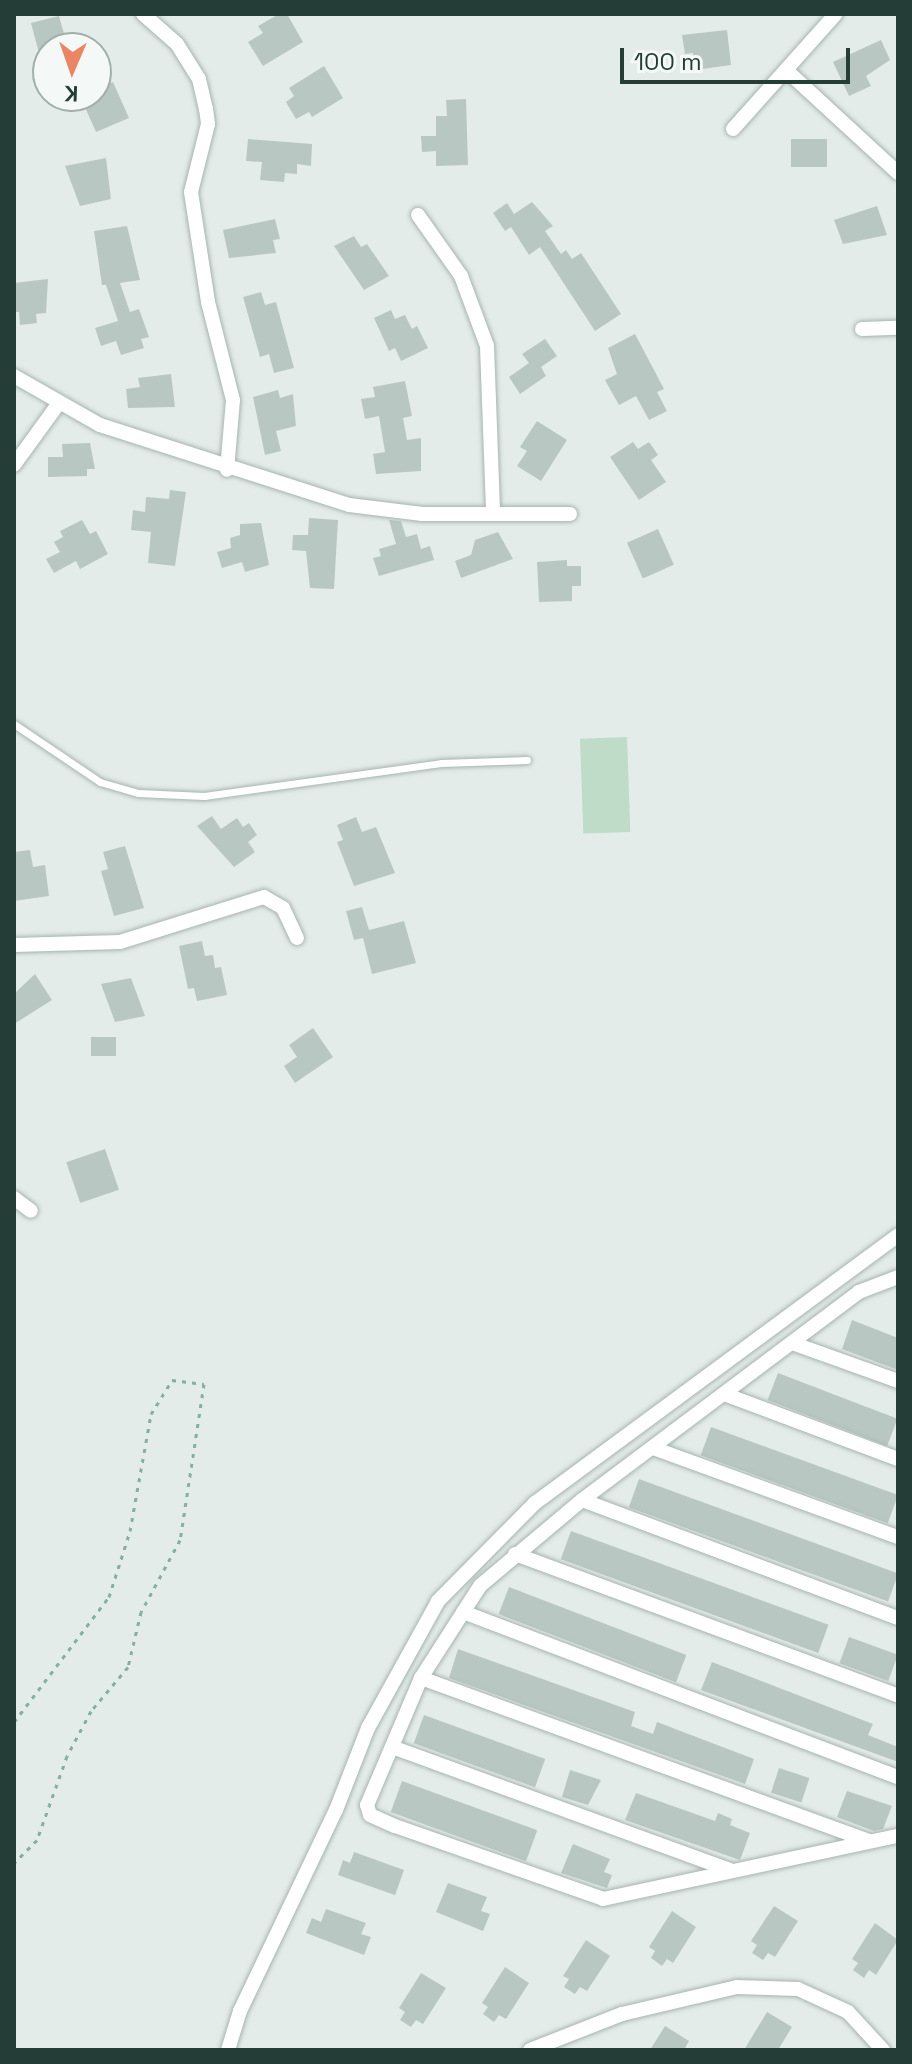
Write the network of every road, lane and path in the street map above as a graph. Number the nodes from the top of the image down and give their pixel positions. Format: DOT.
graph roads {
  1 [pos="143,14"];
  2 [pos="836,14"];
  3 [pos="786,70"];
  4 [pos="733,129"];
  5 [pos="898,173"];
  6 [pos="418,215"];
  7 [pos="898,328"];
  8 [pos="862,329"];
  9 [pos="14,376"];
  10 [pos="59,403"];
  11 [pos="14,465"];
  12 [pos="227,470"];
  13 [pos="493,513"];
  14 [pos="570,514"];
  15 [pos="14,724"];
  16 [pos="527,760"];
  17 [pos="297,938"];
  18 [pos="14,945"];
  19 [pos="14,1198"];
  20 [pos="31,1211"];
  21 [pos="898,1235"];
  22 [pos="898,1277"];
  23 [pos="792,1343"];
  24 [pos="898,1381"];
  25 [pos="724,1394"];
  26 [pos="653,1448"];
  27 [pos="898,1459"];
  28 [pos="582,1500"];
  29 [pos="898,1537"];
  30 [pos="515,1554"];
  31 [pos="463,1612"];
  32 [pos="898,1618"];
  33 [pos="421,1678"];
  34 [pos="898,1696"];
  35 [pos="14,1722"];
  36 [pos="392,1747"];
  37 [pos="898,1777"];
  38 [pos="898,1836"];
  39 [pos="869,1842"];
  40 [pos="14,1863"];
  41 [pos="732,1871"];
  42 [pos="228,2050"];
  43 [pos="530,2050"];
  44 [pos="883,2050"];
  1 -- 12 [label="street"];
  2 -- 3 [label="street"];
  3 -- 4 [label="street"];
  3 -- 5 [label="street"];
  6 -- 13 [label="street"];
  7 -- 8 [label="street"];
  9 -- 10 [label="street"];
  10 -- 11 [label="street"];
  10 -- 12 [label="street"];
  12 -- 13 [label="street"];
  13 -- 14 [label="street"];
  15 -- 16 [label="lane"];
  17 -- 18 [label="street"];
  19 -- 20 [label="street"];
  21 -- 42 [label="street"];
  22 -- 23 [label="street"];
  23 -- 24 [label="street"];
  23 -- 25 [label="street"];
  25 -- 26 [label="street"];
  25 -- 27 [label="street"];
  26 -- 28 [label="street"];
  26 -- 29 [label="street"];
  28 -- 30 [label="street"];
  28 -- 32 [label="street"];
  30 -- 31 [label="street"];
  30 -- 34 [label="street"];
  31 -- 33 [label="street"];
  31 -- 37 [label="street"];
  33 -- 36 [label="street"];
  33 -- 39 [label="street"];
  35 -- 40 [label="path"];
  36 -- 41 [label="street"];
  36 -- 41 [label="street"];
  38 -- 39 [label="street"];
  39 -- 41 [label="street"];
  43 -- 44 [label="street"];
}
